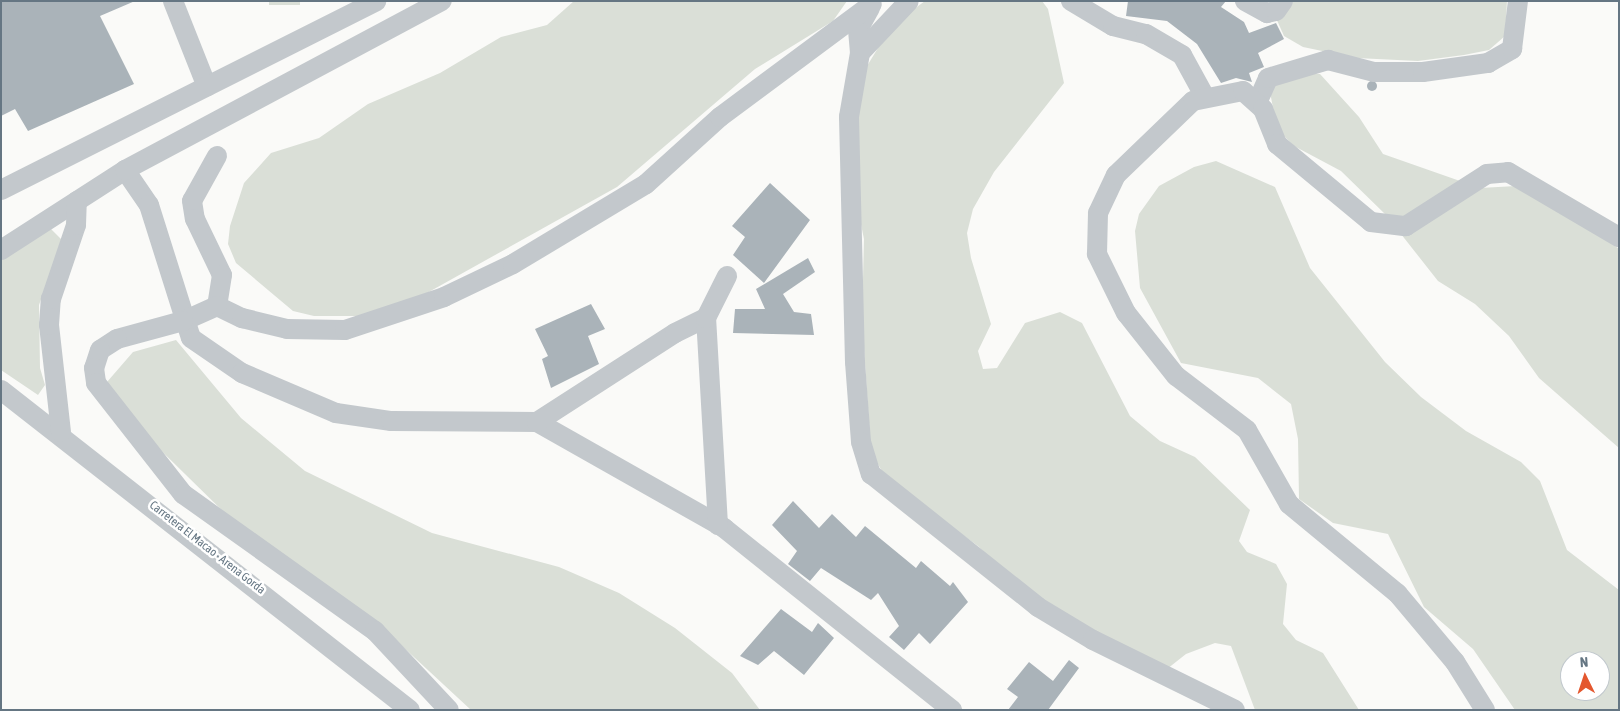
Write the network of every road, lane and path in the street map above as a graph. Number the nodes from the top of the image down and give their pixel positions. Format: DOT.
graph roads {
  1 [pos="173,1"];
  2 [pos="376,1"];
  3 [pos="442,1"];
  4 [pos="909,1"];
  5 [pos="1071,1"];
  6 [pos="1245,1"];
  7 [pos="1283,1"];
  8 [pos="1518,1"];
  9 [pos="873,3"];
  10 [pos="860,53"];
  11 [pos="207,86"];
  12 [pos="1204,97"];
  13 [pos="1257,104"];
  14 [pos="217,156"];
  15 [pos="126,170"];
  16 [pos="1,190"];
  17 [pos="77,201"];
  18 [pos="1619,237"];
  19 [pos="1,250"];
  20 [pos="727,276"];
  21 [pos="217,306"];
  22 [pos="706,318"];
  23 [pos="183,321"];
  24 [pos="1,390"];
  25 [pos="537,422"];
  26 [pos="61,432"];
  27 [pos="718,524"];
  28 [pos="410,710"];
  29 [pos="449,710"];
  30 [pos="952,710"];
  31 [pos="1235,710"];
  32 [pos="1485,710"];
  1 -- 11 [label="street"];
  2 -- 11 [label="street"];
  3 -- 15 [label="street"];
  4 -- 10 [label="street"];
  5 -- 12 [label="street"];
  6 -- 7 [label="street"];
  8 -- 13 [label="street"];
  9 -- 10 [label="street"];
  9 -- 21 [label="street"];
  10 -- 31 [label="street"];
  11 -- 16 [label="street"];
  12 -- 13 [label="street"];
  12 -- 32 [label="street"];
  13 -- 18 [label="street"];
  14 -- 21 [label="street"];
  15 -- 17 [label="street"];
  15 -- 23 [label="street"];
  17 -- 19 [label="street"];
  17 -- 26 [label="street"];
  20 -- 22 [label="street"];
  21 -- 23 [label="street"];
  22 -- 25 [label="street"];
  22 -- 27 [label="street"];
  23 -- 25 [label="street"];
  23 -- 29 [label="street"];
  24 -- 26 [label="street, Carretera El Macao - Arena Gorda"];
  25 -- 27 [label="street"];
  26 -- 28 [label="street, Carretera El Macao - Arena Gorda"];
  27 -- 30 [label="street"];
}
